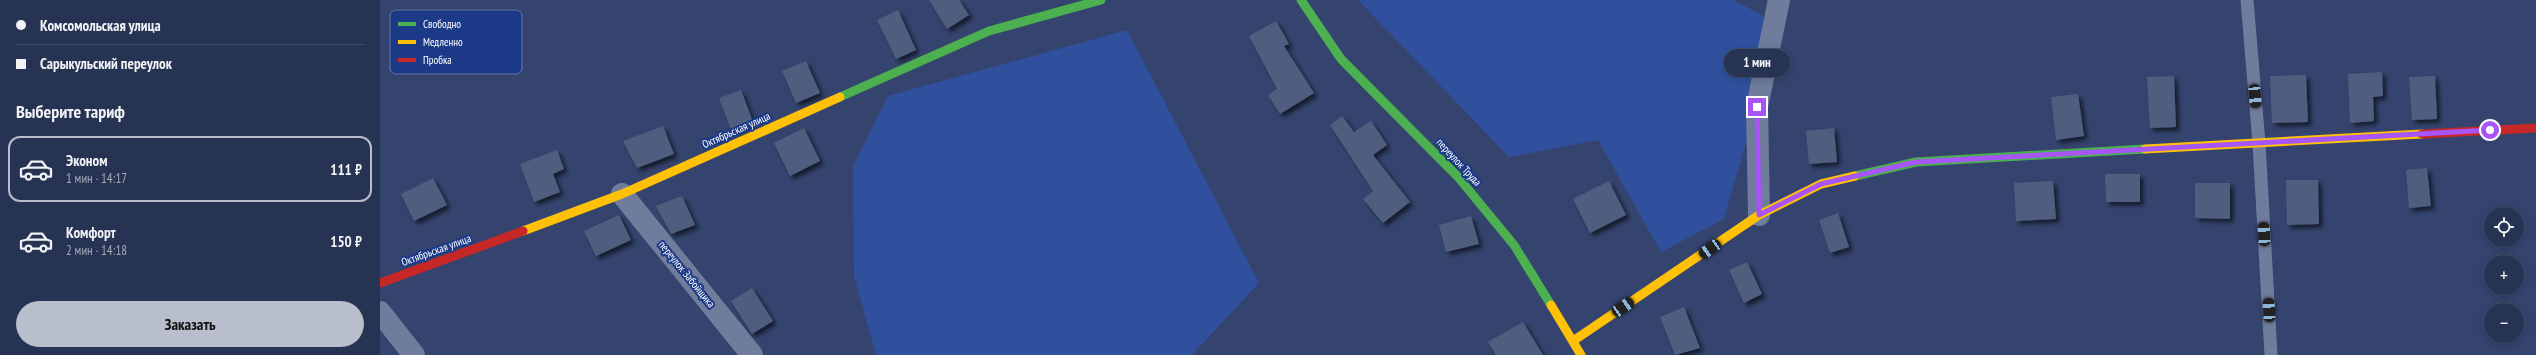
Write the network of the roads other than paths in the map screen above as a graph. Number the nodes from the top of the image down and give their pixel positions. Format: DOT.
graph roads {
  1 [pos="1101,0"];
  2 [pos="1301,0"];
  3 [pos="1779,0"];
  4 [pos="2247,0"];
  5 [pos="2536,128"];
  6 [pos="2259,143"];
  7 [pos="622,194"];
  8 [pos="1759,215"];
  9 [pos="380,283"];
  10 [pos="380,312"];
  11 [pos="1577,351"];
  12 [pos="414,355"];
  13 [pos="752,355"];
  14 [pos="2271,355"];
  1 -- 7 [label="street, Октябрьская улица"];
  2 -- 11 [label="street, переулок Труда"];
  3 -- 8 [label="street"];
  4 -- 6 [label="lane"];
  5 -- 6 [label="street"];
  6 -- 8 [label="street"];
  6 -- 14 [label="lane"];
  7 -- 9 [label="street, Октябрьская улица"];
  7 -- 13 [label="street, переулок Забойщика"];
  8 -- 11 [label="street"];
  10 -- 12 [label="street"];
}
